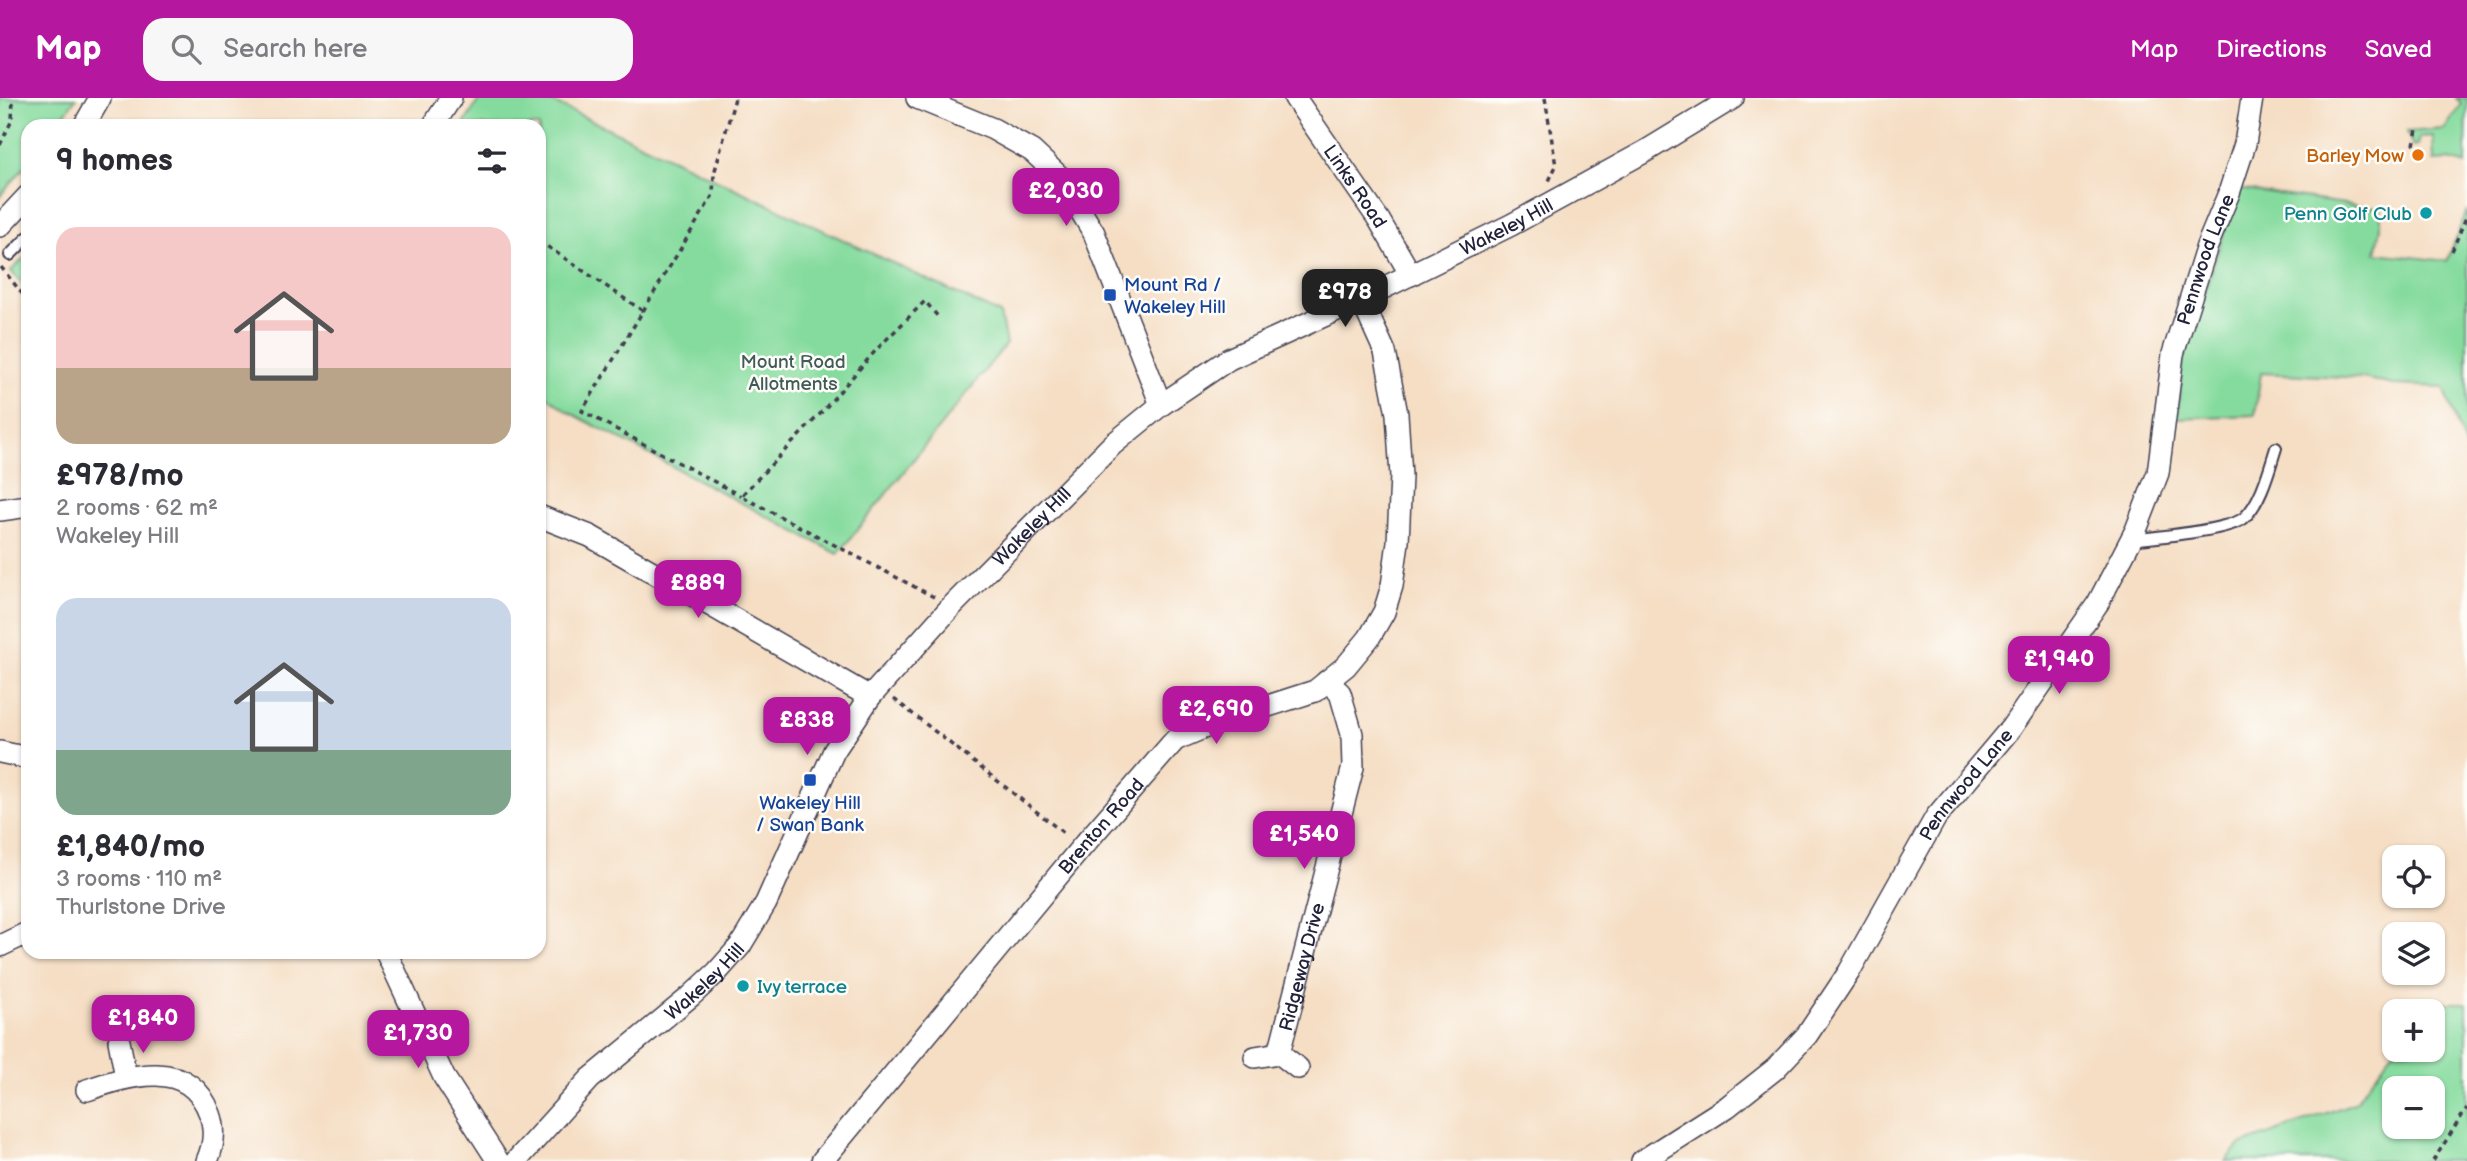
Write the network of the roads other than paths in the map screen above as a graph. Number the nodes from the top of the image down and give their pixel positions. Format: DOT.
graph roads {
  1 [pos="100,98"];
  2 [pos="452,98"];
  3 [pos="917,98"];
  4 [pos="1295,98"];
  5 [pos="1733,98"];
  6 [pos="2252,98"];
  7 [pos="88,119"];
  8 [pos="438,119"];
  9 [pos="21,204"];
  10 [pos="0,226"];
  11 [pos="21,244"];
  12 [pos="10,255"];
  13 [pos="1411,275"];
  14 [pos="1361,299"];
  15 [pos="1161,405"];
  16 [pos="2276,448"];
  17 [pos="21,507"];
  18 [pos="0,510"];
  19 [pos="546,519"];
  20 [pos="2131,540"];
  21 [pos="1327,681"];
  22 [pos="874,692"];
  23 [pos="0,752"];
  24 [pos="21,756"];
  25 [pos="21,936"];
  26 [pos="1,944"];
  27 [pos="389,959"];
  28 [pos="119,1041"];
  29 [pos="1279,1053"];
  30 [pos="1255,1057"];
  31 [pos="1298,1068"];
  32 [pos="126,1077"];
  33 [pos="87,1090"];
  34 [pos="207,1161"];
  35 [pos="498,1161"];
  36 [pos="516,1161"];
  37 [pos="822,1161"];
  38 [pos="1642,1161"];
  1 -- 7 [label="street"];
  2 -- 8 [label="street"];
  3 -- 15 [label="street"];
  4 -- 13 [label="street, Links Road"];
  5 -- 13 [label="street, Wakeley Hill"];
  6 -- 20 [label="street, Pennwood Lane"];
  9 -- 10 [label="street"];
  11 -- 12 [label="lane"];
  13 -- 14 [label="street, Wakeley Hill"];
  14 -- 15 [label="street, Wakeley Hill"];
  14 -- 21 [label="street, Brenton Road"];
  15 -- 22 [label="street, Wakeley Hill"];
  16 -- 20 [label="lane"];
  17 -- 18 [label="street"];
  19 -- 22 [label="street"];
  20 -- 38 [label="street, Pennwood Lane"];
  21 -- 29 [label="street, Ridgeway Drive"];
  21 -- 37 [label="street, Brenton Road"];
  22 -- 36 [label="street, Wakeley Hill"];
  23 -- 24 [label="street"];
  25 -- 26 [label="street"];
  27 -- 35 [label="street"];
  28 -- 32 [label="street"];
  29 -- 30 [label="street, Ridgeway Drive"];
  29 -- 31 [label="street, Ridgeway Drive"];
  32 -- 33 [label="street"];
  32 -- 34 [label="street"];
}
